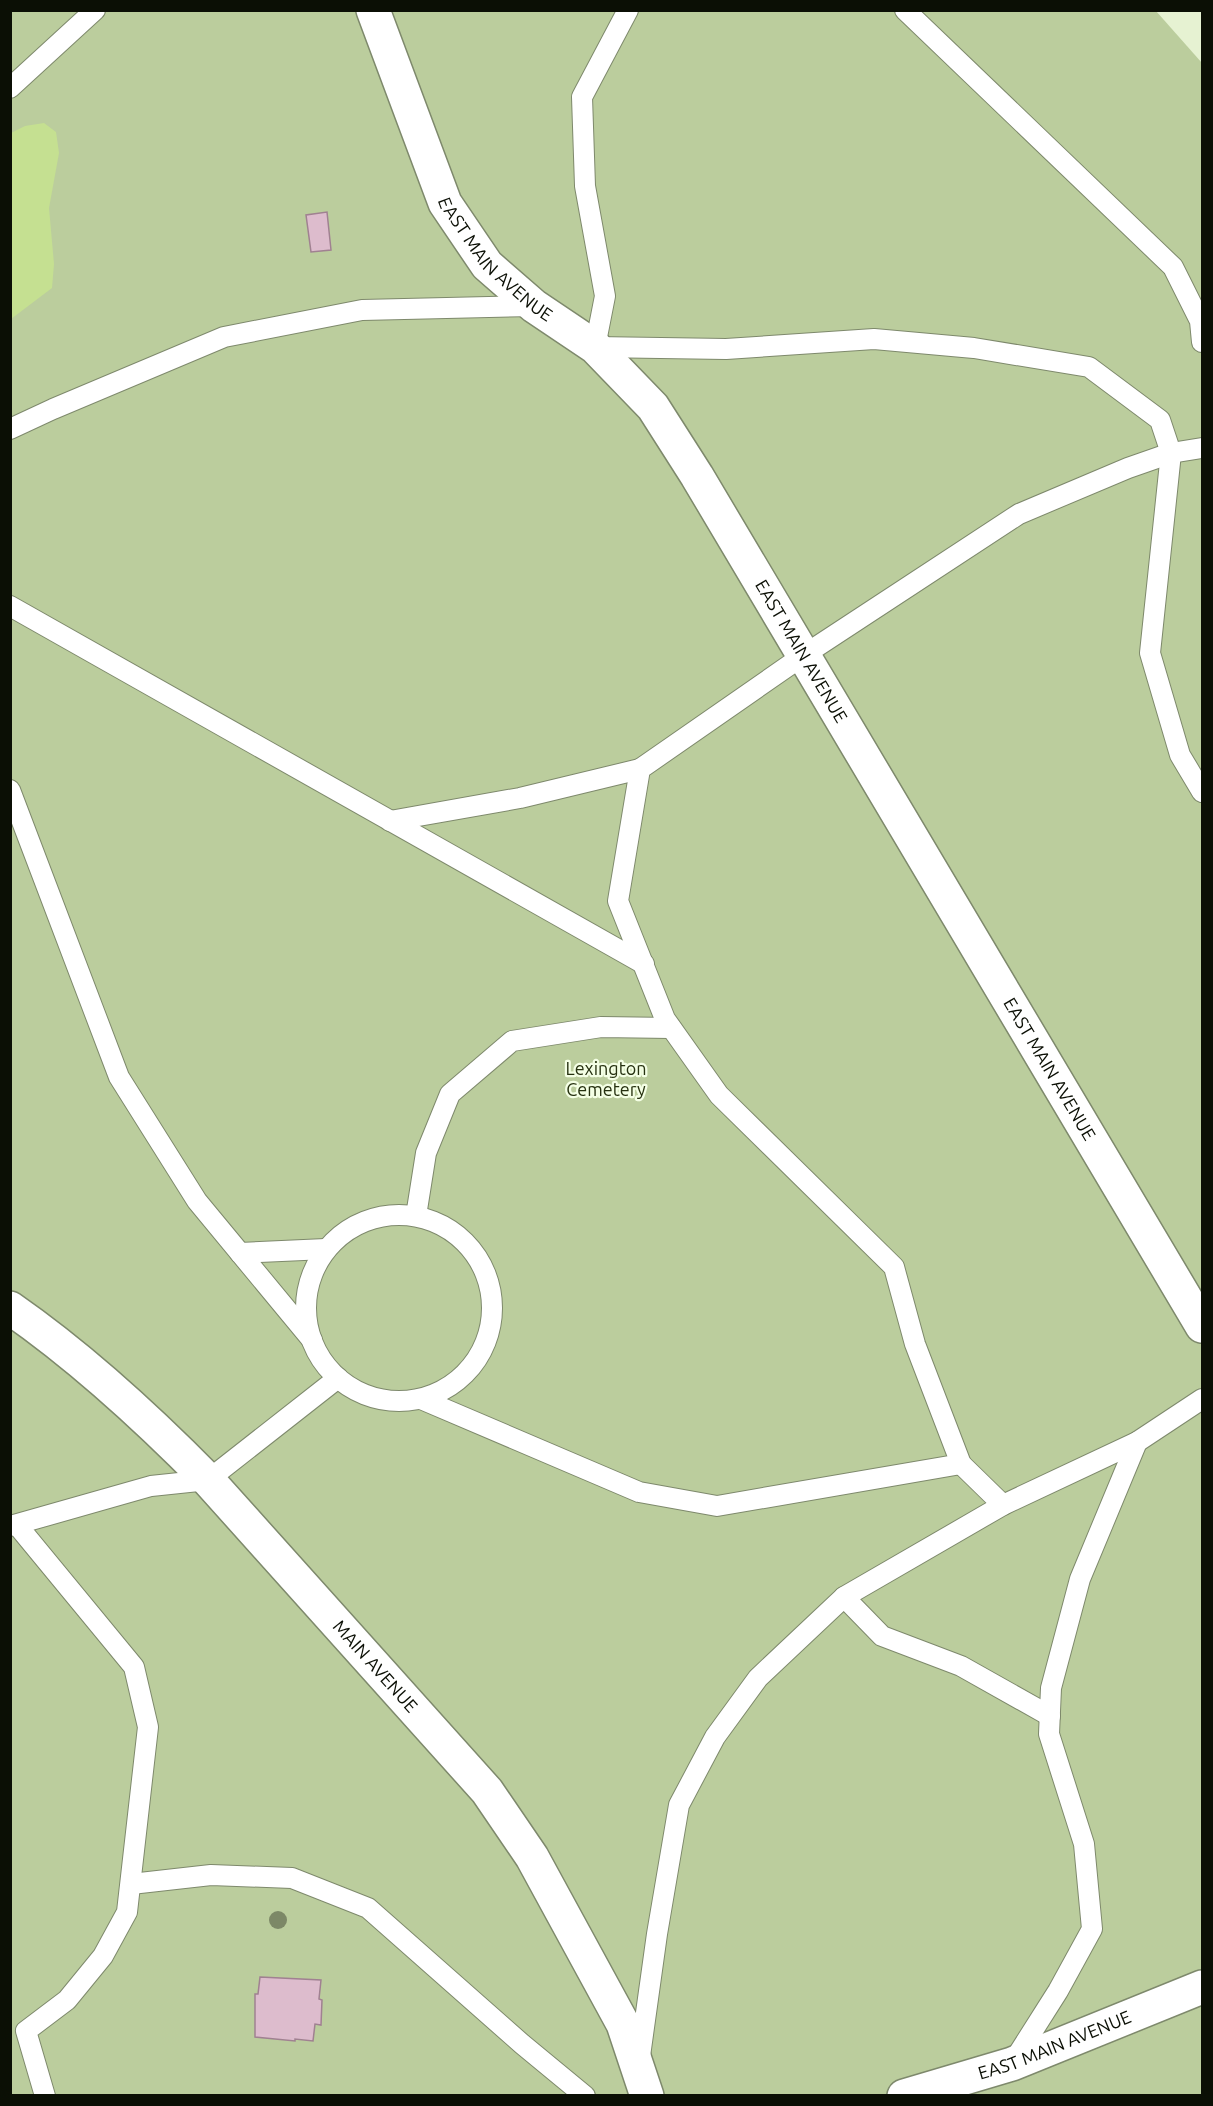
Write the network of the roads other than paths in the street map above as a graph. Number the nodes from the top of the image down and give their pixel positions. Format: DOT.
graph roads {
  1 [pos="95,10"];
  2 [pos="372,10"];
  3 [pos="628,10"];
  4 [pos="905,10"];
  5 [pos="10,88"];
  6 [pos="534,306"];
  7 [pos="1203,342"];
  8 [pos="595,347"];
  9 [pos="10,429"];
  10 [pos="1202,441"];
  11 [pos="1171,453"];
  12 [pos="10,606"];
  13 [pos="804,655"];
  14 [pos="640,769"];
  15 [pos="10,790"];
  16 [pos="1203,792"];
  17 [pos="390,820"];
  18 [pos="644,964"];
  19 [pos="671,1028"];
  20 [pos="416,1216"];
  21 [pos="326,1249"];
  22 [pos="240,1253"];
  23 [pos="10,1308"];
  24 [pos="1203,1326"];
  25 [pos="312,1340"];
  26 [pos="338,1378"];
  27 [pos="421,1399"];
  28 [pos="1203,1400"];
  29 [pos="1137,1442"];
  30 [pos="961,1464"];
  31 [pos="208,1480"];
  32 [pos="1003,1505"];
  33 [pos="14,1526"];
  34 [pos="844,1597"];
  35 [pos="1050,1716"];
  36 [pos="130,1884"];
  37 [pos="1203,1988"];
  38 [pos="19,2029"];
  39 [pos="1012,2064"];
  40 [pos="643,2082"];
  41 [pos="45,2096"];
  42 [pos="585,2096"];
  43 [pos="904,2096"];
  1 -- 5 [label="lane"];
  2 -- 6 [label="street, EAST MAIN AVENUE"];
  3 -- 8 [label="lane"];
  4 -- 7 [label="lane"];
  6 -- 8 [label="street, EAST MAIN AVENUE"];
  6 -- 9 [label="lane"];
  8 -- 11 [label="lane"];
  8 -- 13 [label="street, EAST MAIN AVENUE"];
  10 -- 11 [label="lane"];
  11 -- 13 [label="lane"];
  11 -- 16 [label="lane"];
  12 -- 17 [label="lane"];
  13 -- 14 [label="lane"];
  13 -- 24 [label="street, EAST MAIN AVENUE"];
  14 -- 17 [label="lane"];
  14 -- 18 [label="lane"];
  15 -- 22 [label="lane"];
  17 -- 18 [label="lane"];
  18 -- 19 [label="lane"];
  19 -- 20 [label="lane"];
  19 -- 30 [label="lane"];
  20 -- 21 [label="lane"];
  20 -- 27 [label="lane"];
  21 -- 22 [label="lane"];
  21 -- 25 [label="lane"];
  22 -- 25 [label="lane"];
  23 -- 31 [label="street, MAIN AVENUE"];
  25 -- 26 [label="lane"];
  26 -- 27 [label="lane"];
  26 -- 31 [label="lane"];
  27 -- 30 [label="lane"];
  28 -- 29 [label="lane"];
  29 -- 32 [label="lane"];
  29 -- 35 [label="lane"];
  30 -- 32 [label="lane"];
  31 -- 33 [label="lane"];
  31 -- 40 [label="street, MAIN AVENUE"];
  32 -- 34 [label="lane"];
  33 -- 36 [label="lane"];
  34 -- 35 [label="lane"];
  34 -- 40 [label="lane"];
  35 -- 39 [label="lane"];
  36 -- 38 [label="lane"];
  36 -- 42 [label="lane"];
  37 -- 39 [label="street, EAST MAIN AVENUE"];
  38 -- 41 [label="lane"];
  39 -- 43 [label="street, EAST MAIN AVENUE"];
}
